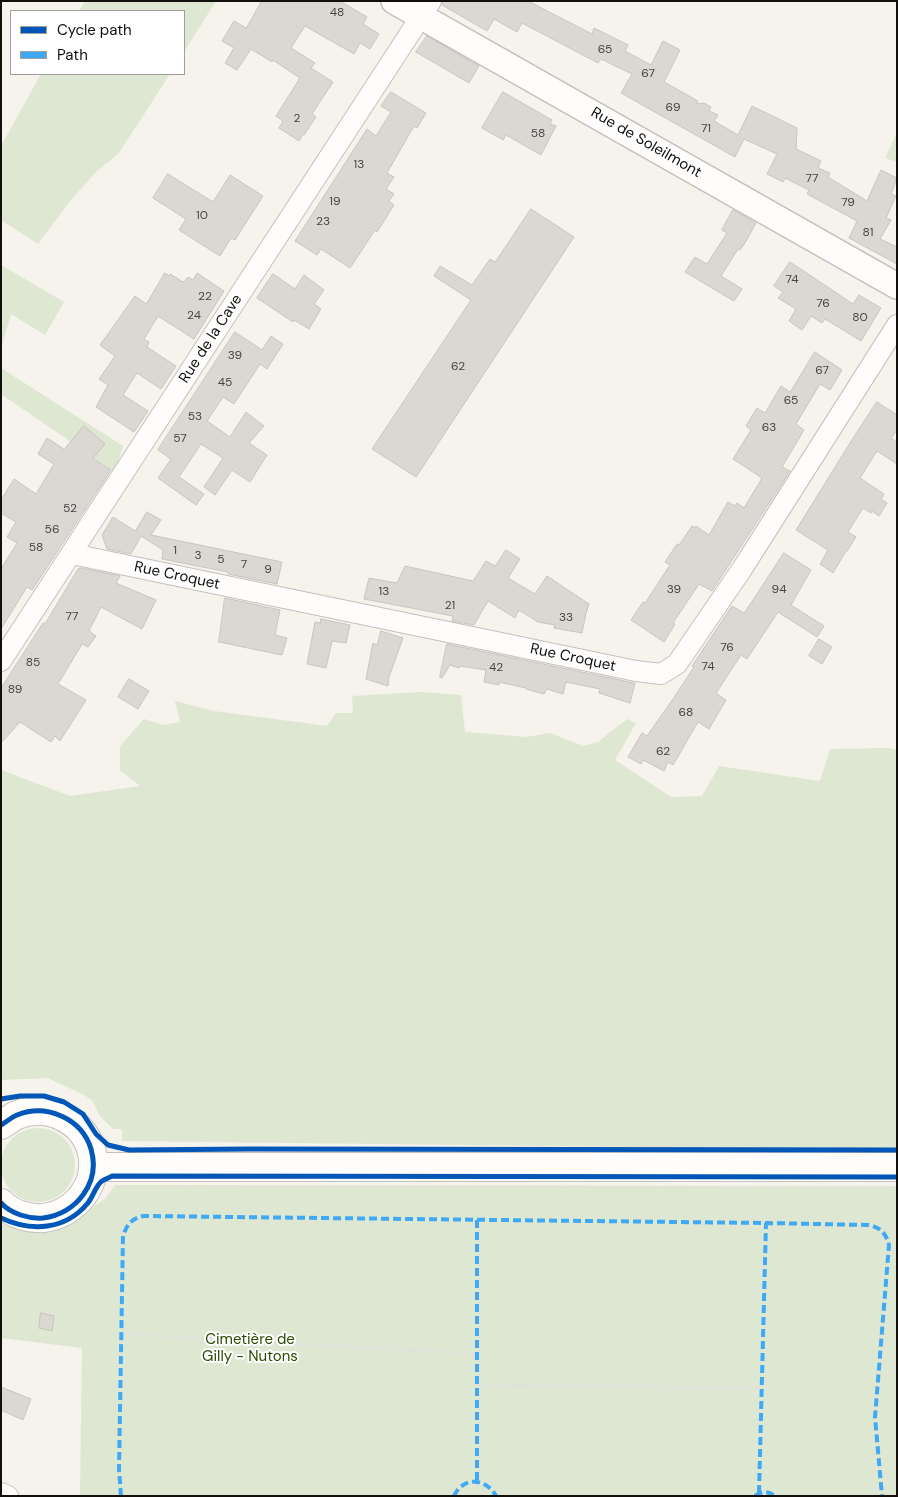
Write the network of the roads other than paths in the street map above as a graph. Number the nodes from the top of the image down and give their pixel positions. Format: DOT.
graph roads {
  1 [pos="394,1"];
  2 [pos="426,9"];
  3 [pos="897,286"];
  4 [pos="897,325"];
  5 [pos="72,554"];
  6 [pos="1,661"];
  7 [pos="1,1125"];
  8 [pos="93,1167"];
  9 [pos="897,1168"];
  10 [pos="1,1203"];
  11 [pos="1,1493"];
  12 [pos="8,1496"];
  1 -- 2 [label="street, Rue de Soleilmont"];
  2 -- 3 [label="street, Rue de Soleilmont"];
  2 -- 5 [label="street, Rue de la Cave"];
  4 -- 5 [label="street, Rue Croquet"];
  5 -- 6 [label="street, Rue de la Cave"];
  7 -- 8 [label="main road"];
  8 -- 9 [label="main road"];
  8 -- 10 [label="main road"];
  11 -- 12 [label="street"];
}
